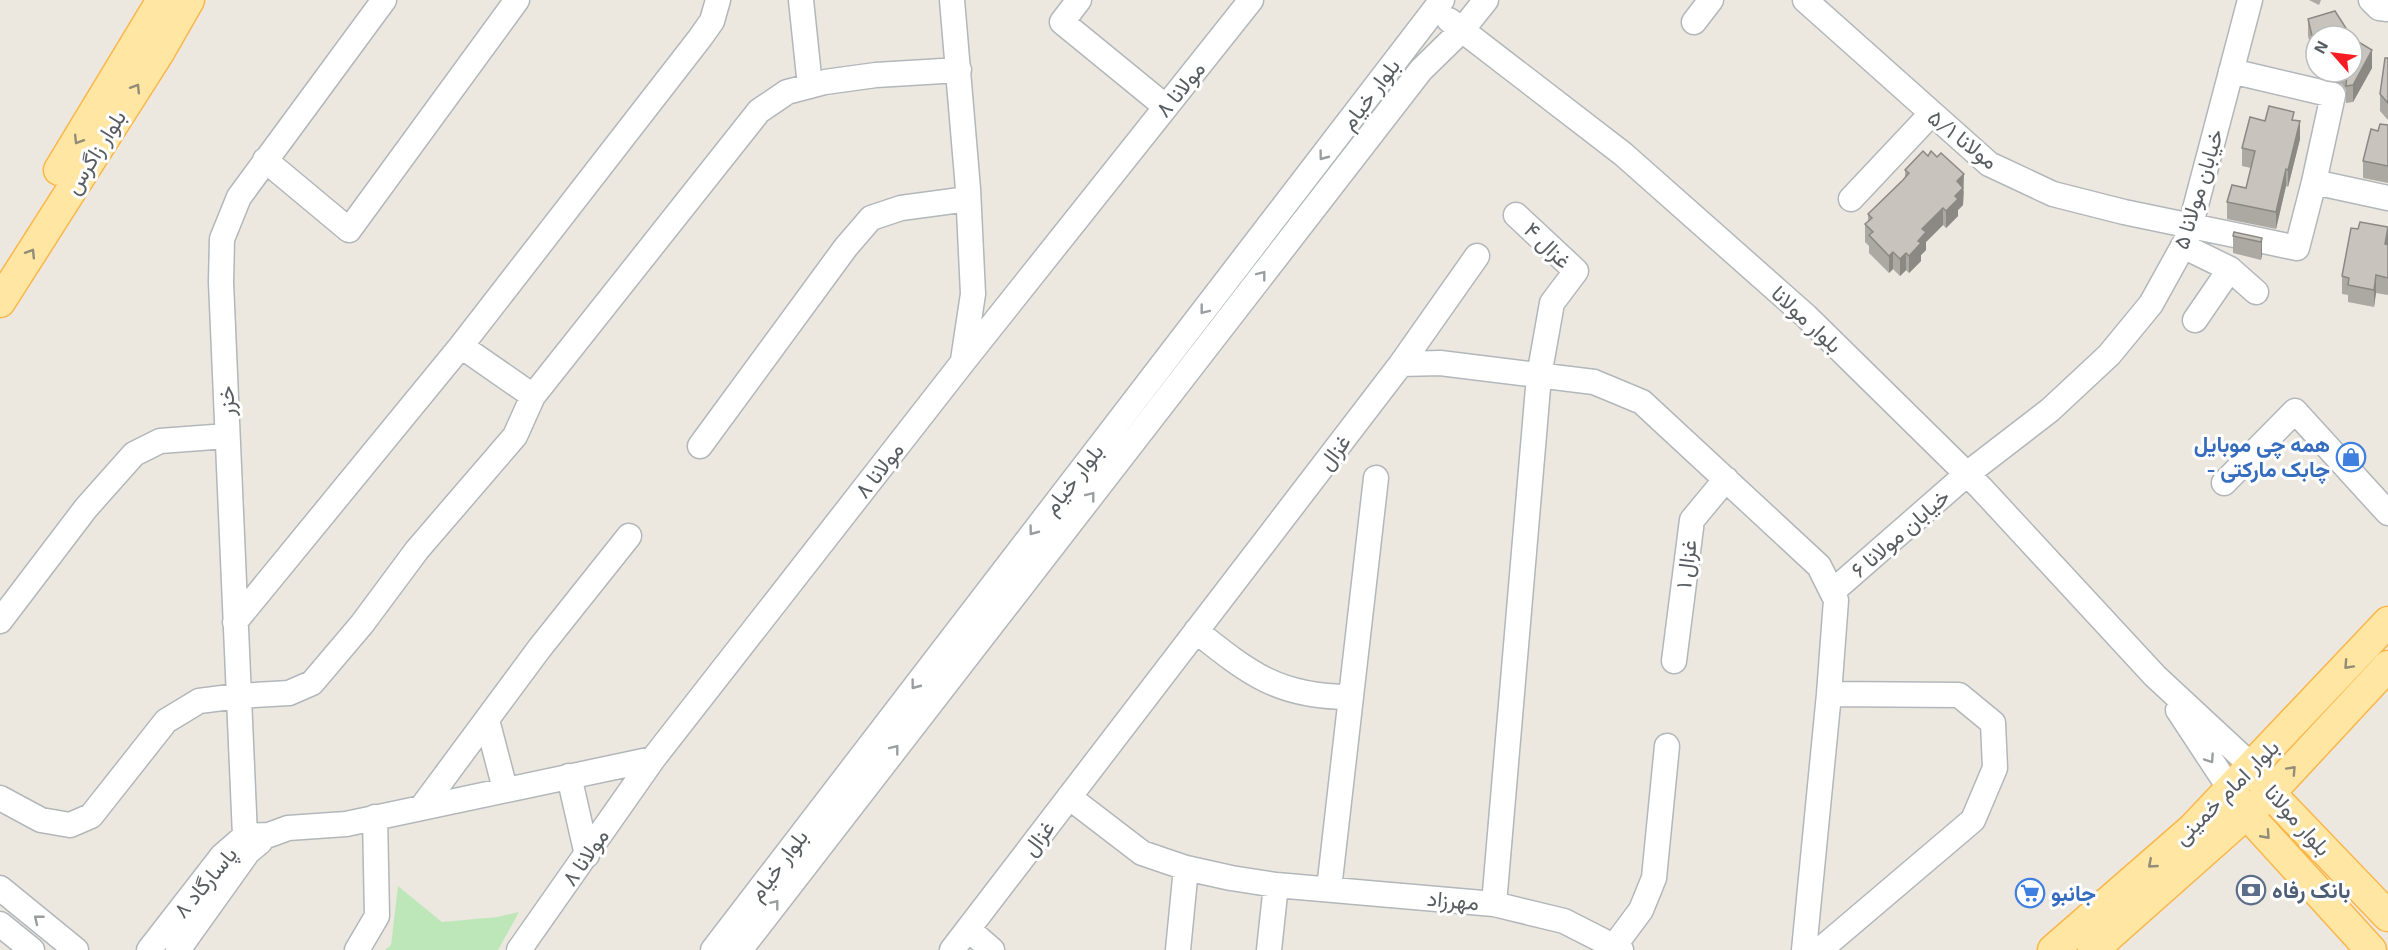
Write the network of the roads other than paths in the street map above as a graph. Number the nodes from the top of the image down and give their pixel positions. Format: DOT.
graph roads {
  1 [pos="162,0"];
  2 [pos="189,0"];
  3 [pos="384,0"];
  4 [pos="517,0"];
  5 [pos="718,0"];
  6 [pos="801,0"];
  7 [pos="952,0"];
  8 [pos="1079,0"];
  9 [pos="1251,0"];
  10 [pos="1486,0"];
  11 [pos="1711,0"];
  12 [pos="1805,0"];
  13 [pos="2250,0"];
  14 [pos="2371,0"];
  15 [pos="1434,3"];
  16 [pos="2388,9"];
  17 [pos="1694,22"];
  18 [pos="1462,30"];
  19 [pos="148,47"];
  20 [pos="959,70"];
  21 [pos="2231,71"];
  22 [pos="810,86"];
  23 [pos="1166,107"];
  24 [pos="1931,114"];
  25 [pos="266,160"];
  26 [pos="2314,182"];
  27 [pos="2388,198"];
  28 [pos="968,199"];
  29 [pos="1851,199"];
  30 [pos="1516,215"];
  31 [pos="2187,236"];
  32 [pos="1477,256"];
  33 [pos="0,264"];
  34 [pos="2230,269"];
  35 [pos="2256,292"];
  36 [pos="0,302"];
  37 [pos="2195,320"];
  38 [pos="461,346"];
  39 [pos="963,362"];
  40 [pos="1401,363"];
  41 [pos="1539,376"];
  42 [pos="533,396"];
  43 [pos="227,436"];
  44 [pos="700,446"];
  45 [pos="1967,474"];
  46 [pos="1376,478"];
  47 [pos="1726,479"];
  48 [pos="2224,483"];
  49 [pos="2388,513"];
  50 [pos="628,536"];
  51 [pos="1832,592"];
  52 [pos="0,621"];
  53 [pos="235,622"];
  54 [pos="2388,622"];
  55 [pos="1196,631"];
  56 [pos="1674,661"];
  57 [pos="2387,671"];
  58 [pos="2155,676"];
  59 [pos="1829,694"];
  60 [pos="238,696"];
  61 [pos="1350,697"];
  62 [pos="487,720"];
  63 [pos="1668,746"];
  64 [pos="654,759"];
  65 [pos="2253,767"];
  66 [pos="569,776"];
  67 [pos="505,789"];
  68 [pos="2270,793"];
  69 [pos="1069,797"];
  70 [pos="0,798"];
  71 [pos="2238,801"];
  72 [pos="422,807"];
  73 [pos="375,818"];
  74 [pos="247,844"];
  75 [pos="587,855"];
  76 [pos="1186,868"];
  77 [pos="1276,885"];
  78 [pos="0,888"];
  79 [pos="1329,889"];
  80 [pos="1494,904"];
  81 [pos="2388,916"];
  82 [pos="0,924"];
  83 [pos="968,929"];
  84 [pos="1618,947"];
  85 [pos="32,950"];
  86 [pos="76,950"];
  87 [pos="149,950"];
  88 [pos="178,950"];
  89 [pos="357,950"];
  90 [pos="519,950"];
  91 [pos="713,950"];
  92 [pos="740,950"];
  93 [pos="952,950"];
  94 [pos="992,950"];
  95 [pos="1178,950"];
  96 [pos="1269,950"];
  97 [pos="1804,950"];
  98 [pos="1820,950"];
  99 [pos="2053,950"];
  100 [pos="2093,950"];
  101 [pos="2371,950"];
  1 -- 19 [label="main road, بلوار زاگرس"];
  2 -- 19 [label="main road, بلوار زاگرس"];
  3 -- 25 [label="street, خزر"];
  4 -- 25 [label="street"];
  5 -- 38 [label="street"];
  6 -- 22 [label="street"];
  7 -- 20 [label="street"];
  8 -- 23 [label="street"];
  9 -- 23 [label="street, مولانا ۸"];
  10 -- 18 [label="street, بلوار خیام"];
  11 -- 17 [label="street"];
  12 -- 24 [label="street, مولانا ۵/۱"];
  13 -- 21 [label="street, خیابان مولانا ۵"];
  14 -- 16 [label="street"];
  15 -- 18 [label="street, بلوار مولانا"];
  15 -- 91 [label="street, بلوار خیام, one-way"];
  18 -- 45 [label="street, بلوار مولانا"];
  92 -- 18 [label="street, بلوار خیام, one-way"];
  19 -- 33 [label="main road, بلوار زاگرس, one-way"];
  36 -- 19 [label="main road, بلوار زاگرس, one-way"];
  20 -- 22 [label="street"];
  20 -- 28 [label="street"];
  21 -- 26 [label="street"];
  21 -- 31 [label="street, خیابان مولانا ۵"];
  22 -- 42 [label="street"];
  23 -- 39 [label="street, مولانا ۸"];
  24 -- 29 [label="street"];
  24 -- 31 [label="street, مولانا ۵/۱"];
  25 -- 43 [label="street, خزر"];
  26 -- 27 [label="street"];
  26 -- 31 [label="street"];
  28 -- 39 [label="street"];
  28 -- 44 [label="street"];
  30 -- 41 [label="street, غزال ۴"];
  31 -- 34 [label="street"];
  31 -- 45 [label="street, خیابان مولانا ۵"];
  32 -- 40 [label="street, غزال"];
  34 -- 35 [label="street"];
  34 -- 37 [label="street"];
  38 -- 42 [label="street"];
  38 -- 53 [label="street"];
  39 -- 64 [label="street, مولانا ۸"];
  40 -- 41 [label="street"];
  40 -- 55 [label="street, غزال"];
  41 -- 47 [label="street"];
  41 -- 80 [label="street"];
  42 -- 60 [label="street"];
  43 -- 52 [label="street"];
  43 -- 53 [label="street, خزر"];
  45 -- 51 [label="street, خیابان مولانا ۶"];
  45 -- 58 [label="street, بلوار مولانا"];
  46 -- 61 [label="street"];
  47 -- 51 [label="street"];
  47 -- 56 [label="street, غزال ۱"];
  48 -- 49 [label="street"];
  50 -- 62 [label="street"];
  51 -- 59 [label="street"];
  53 -- 60 [label="street, خزر"];
  54 -- 65 [label="main road, بلوار امام خمینی, one-way"];
  55 -- 61 [label="street"];
  55 -- 69 [label="street, غزال"];
  68 -- 57 [label="main road, بلوار امام خمینی, one-way"];
  58 -- 65 [label="street, بلوار مولانا"];
  58 -- 71 [label="street, بلوار مولانا, one-way"];
  59 -- 97 [label="street"];
  59 -- 98 [label="street"];
  60 -- 70 [label="street"];
  60 -- 74 [label="street, خزر"];
  61 -- 79 [label="street"];
  62 -- 67 [label="street"];
  62 -- 72 [label="street"];
  63 -- 84 [label="street"];
  64 -- 66 [label="street"];
  64 -- 75 [label="street, مولانا ۸"];
  65 -- 68 [label="main road, بلوار مولانا"];
  65 -- 71 [label="main road, بلوار امام خمینی"];
  66 -- 67 [label="street"];
  66 -- 75 [label="street"];
  67 -- 72 [label="street"];
  68 -- 71 [label="main road, بلوار امام خمینی"];
  68 -- 81 [label="main road, بلوار مولانا"];
  69 -- 76 [label="street, مهرزاد"];
  69 -- 83 [label="street, غزال"];
  71 -- 99 [label="main road, بلوار امام خمینی, one-way"];
  71 -- 100 [label="main road, بلوار امام خمینی"];
  71 -- 101 [label="main road, بلوار مولانا, one-way"];
  72 -- 73 [label="street"];
  73 -- 74 [label="street, پاسارگاد ۸"];
  73 -- 89 [label="street"];
  74 -- 87 [label="street, پاسارگاد ۸"];
  74 -- 88 [label="street, پاسارگاد ۸"];
  75 -- 90 [label="street, مولانا ۸"];
  76 -- 77 [label="street, مهرزاد"];
  76 -- 95 [label="street"];
  77 -- 79 [label="street, مهرزاد"];
  77 -- 96 [label="street"];
  86 -- 78 [label="street, one-way"];
  79 -- 80 [label="street, مهرزاد"];
  80 -- 84 [label="street, مهرزاد"];
  82 -- 85 [label="street"];
  83 -- 93 [label="street, غزال"];
  83 -- 94 [label="street"];
}
